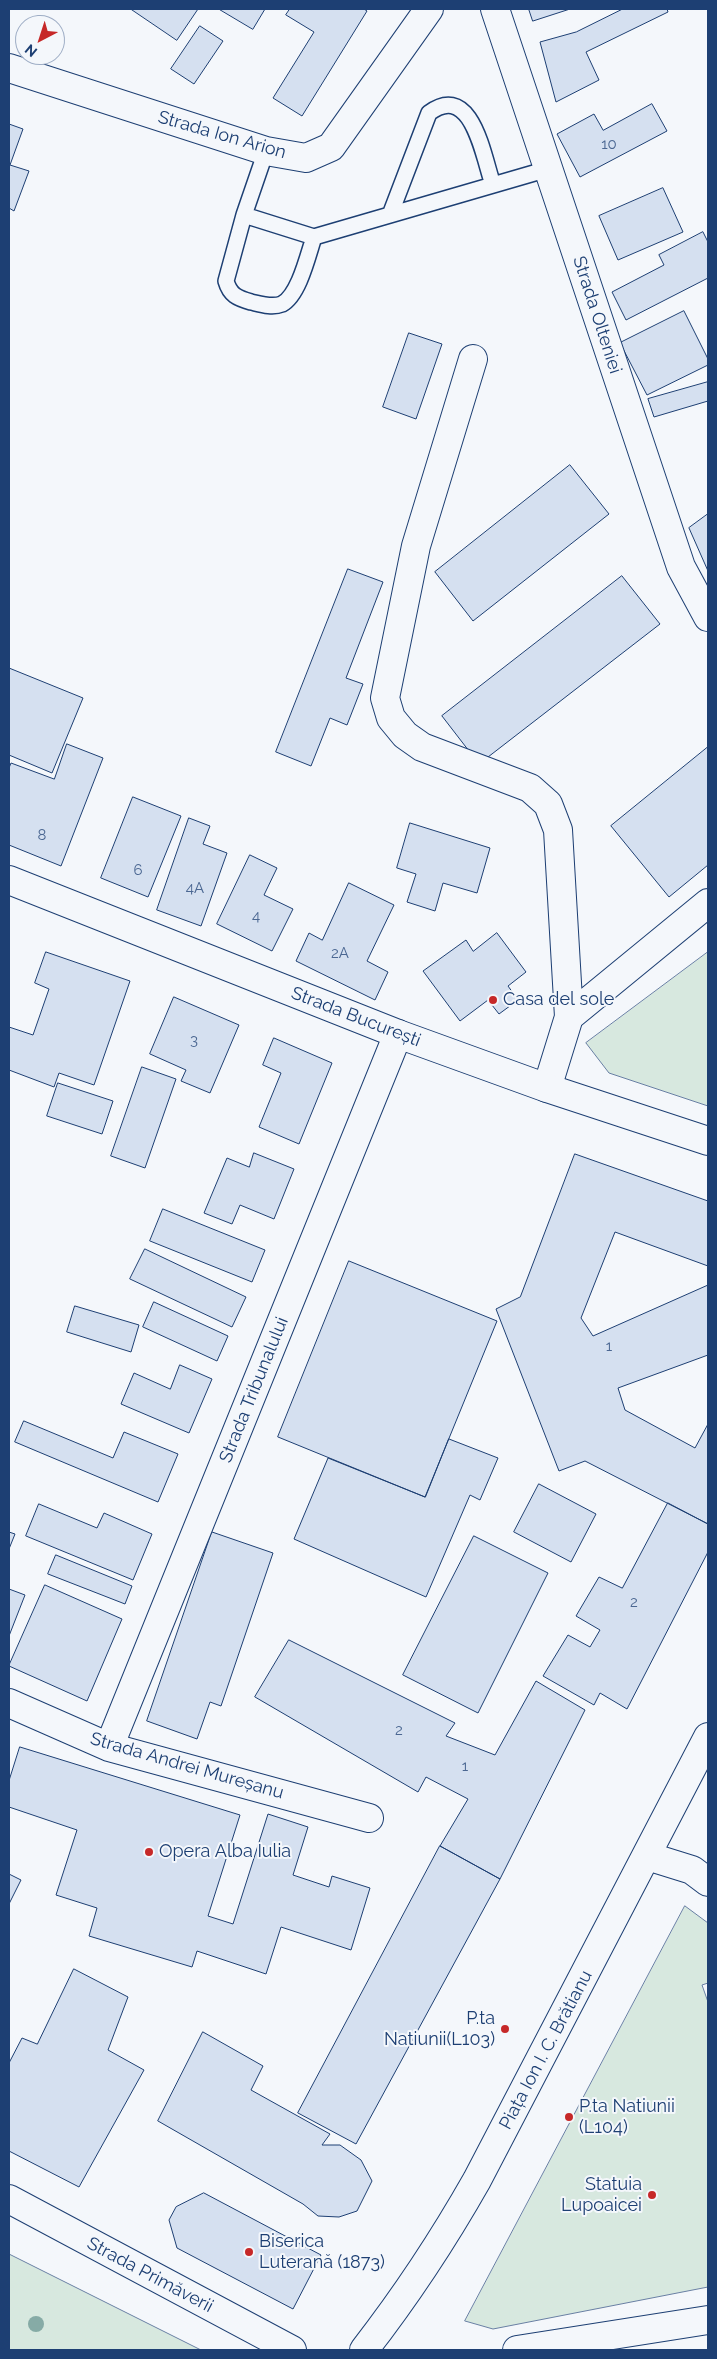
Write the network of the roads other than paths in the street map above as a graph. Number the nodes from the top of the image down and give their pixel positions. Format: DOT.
graph roads {
  1 [pos="430,9"];
  2 [pos="495,9"];
  3 [pos="9,68"];
  4 [pos="266,152"];
  5 [pos="548,169"];
  6 [pos="493,185"];
  7 [pos="244,215"];
  8 [pos="390,215"];
  9 [pos="314,237"];
  10 [pos="473,359"];
  11 [pos="708,617"];
  12 [pos="9,880"];
  13 [pos="708,903"];
  14 [pos="569,1017"];
  15 [pos="398,1034"];
  16 [pos="547,1088"];
  17 [pos="708,1140"];
  18 [pos="9,1703"];
  19 [pos="708,1737"];
  20 [pos="109,1747"];
  21 [pos="368,1818"];
  22 [pos="647,1856"];
  23 [pos="708,1882"];
  24 [pos="9,2199"];
  25 [pos="708,2320"];
  26 [pos="292,2350"];
  27 [pos="364,2350"];
  28 [pos="517,2350"];
  1 -- 4 [label="street, Strada Ion Arion"];
  2 -- 5 [label="street, Strada Olteniei"];
  3 -- 4 [label="street, Strada Ion Arion"];
  4 -- 7 [label="lane"];
  5 -- 6 [label="lane"];
  5 -- 11 [label="street, Strada Olteniei"];
  6 -- 8 [label="lane"];
  6 -- 8 [label="lane"];
  7 -- 9 [label="lane"];
  7 -- 9 [label="lane"];
  8 -- 9 [label="lane"];
  10 -- 14 [label="street"];
  12 -- 15 [label="street, Strada București"];
  13 -- 14 [label="street"];
  14 -- 16 [label="street"];
  15 -- 16 [label="street, Strada București"];
  15 -- 20 [label="street, Strada Tribunalului"];
  16 -- 17 [label="street, Strada București"];
  18 -- 20 [label="street, Strada Andrei Mureșanu"];
  19 -- 22 [label="street, Piața Ion I. C. Brătianu"];
  20 -- 21 [label="street, Strada Andrei Mureșanu"];
  22 -- 23 [label="street"];
  22 -- 27 [label="street, Piața Ion I. C. Brătianu"];
  24 -- 26 [label="street, Strada Primăverii"];
  25 -- 28 [label="street"];
}
